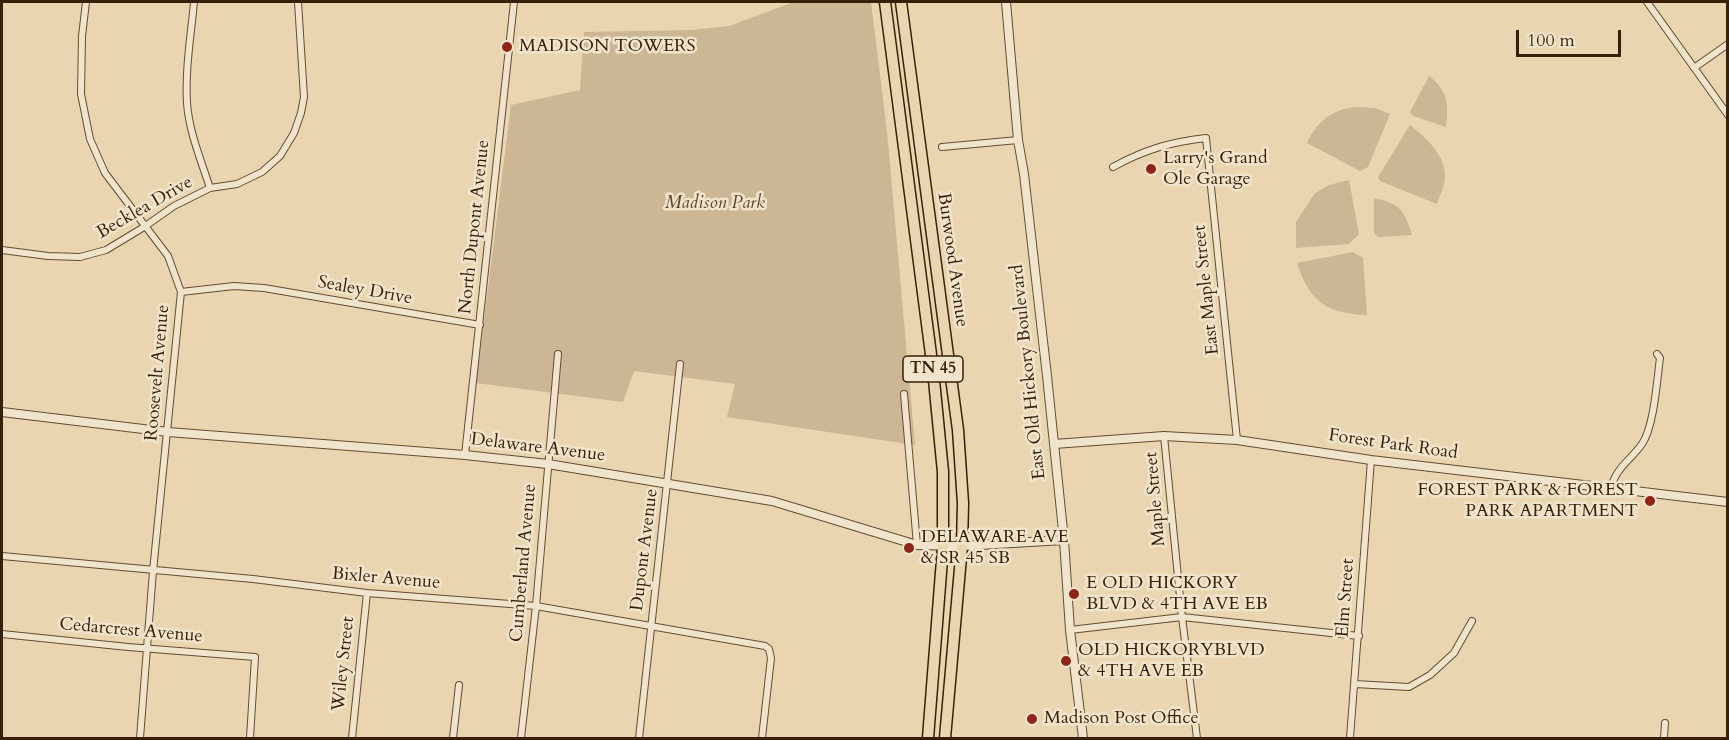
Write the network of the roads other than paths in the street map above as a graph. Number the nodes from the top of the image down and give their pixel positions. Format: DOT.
graph roads {
  1 [pos="86,2"];
  2 [pos="194,2"];
  3 [pos="298,2"];
  4 [pos="514,2"];
  5 [pos="885,2"];
  6 [pos="901,2"];
  7 [pos="1006,2"];
  8 [pos="1647,2"];
  9 [pos="1728,44"];
  10 [pos="1695,68"];
  11 [pos="1728,115"];
  12 [pos="1018,140"];
  13 [pos="942,147"];
  14 [pos="1113,167"];
  15 [pos="210,188"];
  16 [pos="144,227"];
  17 [pos="2,250"];
  18 [pos="181,292"];
  19 [pos="480,325"];
  20 [pos="558,354"];
  21 [pos="1658,354"];
  22 [pos="680,364"];
  23 [pos="904,394"];
  24 [pos="2,412"];
  25 [pos="168,432"];
  26 [pos="1164,436"];
  27 [pos="1237,440"];
  28 [pos="1054,444"];
  29 [pos="465,455"];
  30 [pos="1371,460"];
  31 [pos="548,464"];
  32 [pos="668,484"];
  33 [pos="1611,489"];
  34 [pos="1728,502"];
  35 [pos="1064,540"];
  36 [pos="917,545"];
  37 [pos="962,546"];
  38 [pos="943,547"];
  39 [pos="2,556"];
  40 [pos="153,571"];
  41 [pos="367,593"];
  42 [pos="536,606"];
  43 [pos="1182,617"];
  44 [pos="1472,621"];
  45 [pos="651,627"];
  46 [pos="1070,630"];
  47 [pos="2,634"];
  48 [pos="1359,636"];
  49 [pos="148,648"];
  50 [pos="1355,684"];
  51 [pos="459,686"];
  52 [pos="1665,723"];
  53 [pos="140,738"];
  54 [pos="250,738"];
  55 [pos="352,738"];
  56 [pos="453,738"];
  57 [pos="520,738"];
  58 [pos="639,738"];
  59 [pos="762,738"];
  60 [pos="928,738"];
  61 [pos="945,738"];
  62 [pos="1083,738"];
  63 [pos="1197,738"];
  64 [pos="1350,738"];
  65 [pos="1664,738"];
  1 -- 16 [label="street, Roosevelt Avenue"];
  2 -- 15 [label="street"];
  3 -- 15 [label="street, Becklea Drive"];
  4 -- 19 [label="street, North Dupont Avenue"];
  5 -- 38 [label="main road, Burwood Avenue / TN 45"];
  6 -- 37 [label="main road, Burwood Avenue / TN 45"];
  7 -- 12 [label="street, East Old Hickory Boulevard"];
  8 -- 10 [label="street"];
  9 -- 10 [label="street"];
  10 -- 11 [label="street"];
  12 -- 13 [label="street"];
  12 -- 28 [label="street, East Old Hickory Boulevard"];
  14 -- 27 [label="street, East Maple Street"];
  15 -- 16 [label="street, Becklea Drive"];
  16 -- 17 [label="street, Becklea Drive"];
  16 -- 18 [label="street, Roosevelt Avenue"];
  18 -- 19 [label="street, Sealey Drive"];
  18 -- 25 [label="street, Roosevelt Avenue"];
  19 -- 29 [label="street, North Dupont Avenue"];
  20 -- 31 [label="street, Cumberland Avenue"];
  21 -- 33 [label="street"];
  22 -- 32 [label="street, Dupont Avenue"];
  23 -- 36 [label="street"];
  24 -- 25 [label="street, Delaware Avenue"];
  25 -- 29 [label="street, Delaware Avenue"];
  25 -- 40 [label="street, Roosevelt Avenue"];
  26 -- 27 [label="street, Forest Park Road"];
  26 -- 28 [label="street, Forest Park Road"];
  26 -- 43 [label="street, Maple Street"];
  27 -- 30 [label="street, Forest Park Road"];
  28 -- 35 [label="street, East Old Hickory Boulevard"];
  29 -- 31 [label="street, Delaware Avenue"];
  30 -- 33 [label="street, Forest Park Road"];
  30 -- 48 [label="street, Elm Street"];
  31 -- 32 [label="street, Delaware Avenue"];
  31 -- 42 [label="street, Cumberland Avenue"];
  32 -- 36 [label="street, Delaware Avenue"];
  32 -- 45 [label="street, Dupont Avenue"];
  33 -- 34 [label="street, Forest Park Road"];
  35 -- 37 [label="street, Delaware Avenue"];
  35 -- 46 [label="street, East Old Hickory Boulevard"];
  36 -- 38 [label="street, Delaware Avenue"];
  37 -- 38 [label="street, Delaware Avenue"];
  37 -- 61 [label="main road, Burwood Avenue / TN 45"];
  38 -- 60 [label="main road, Burwood Avenue / TN 45"];
  39 -- 40 [label="street, Bixler Avenue"];
  40 -- 41 [label="street, Bixler Avenue"];
  40 -- 49 [label="street, Roosevelt Avenue"];
  41 -- 42 [label="street, Bixler Avenue"];
  41 -- 55 [label="street, Wiley Street"];
  42 -- 45 [label="street, Bixler Avenue"];
  42 -- 57 [label="street, Cumberland Avenue"];
  43 -- 46 [label="street"];
  43 -- 48 [label="street"];
  43 -- 63 [label="street, Maple Street"];
  44 -- 50 [label="street"];
  45 -- 58 [label="street, Dupont Avenue"];
  45 -- 59 [label="street, Bixler Avenue"];
  46 -- 62 [label="street, East Old Hickory Boulevard"];
  47 -- 49 [label="street, Cedarcrest Avenue"];
  48 -- 50 [label="street, Elm Street"];
  49 -- 53 [label="street, Roosevelt Avenue"];
  49 -- 54 [label="street, Cedarcrest Avenue"];
  50 -- 64 [label="street, Elm Street"];
  51 -- 56 [label="street"];
  52 -- 65 [label="street"];
}
